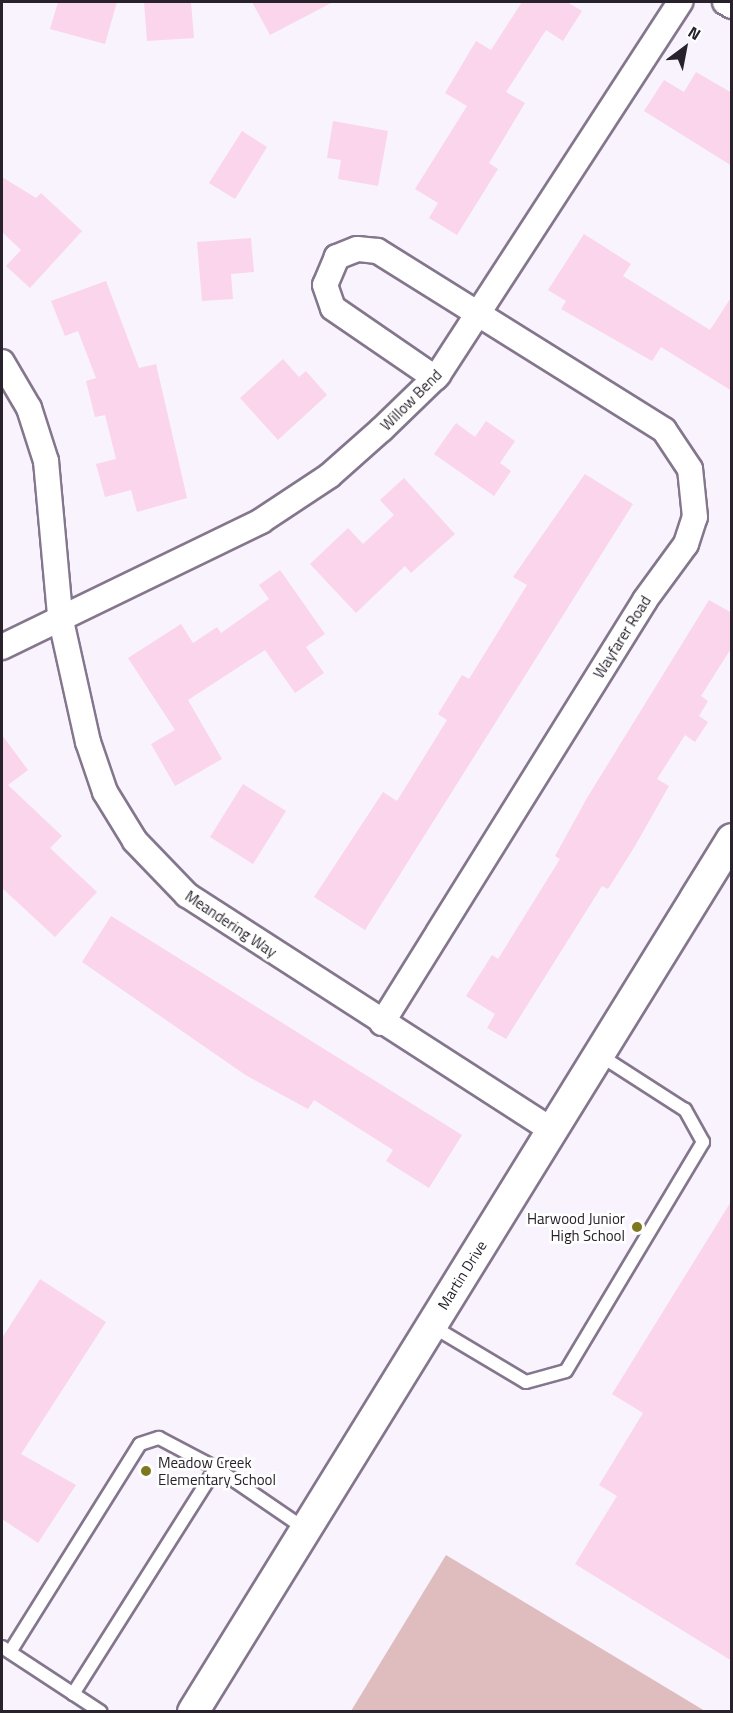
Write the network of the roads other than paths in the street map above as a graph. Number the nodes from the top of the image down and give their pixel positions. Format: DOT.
graph roads {
  1 [pos="680,2"];
  2 [pos="725,2"];
  3 [pos="732,6"];
  4 [pos="477,318"];
  5 [pos="2,362"];
  6 [pos="435,378"];
  7 [pos="60,616"];
  8 [pos="2,647"];
  9 [pos="732,839"];
  10 [pos="382,1023"];
  11 [pos="598,1054"];
  12 [pos="551,1130"];
  13 [pos="430,1325"];
  14 [pos="216,1468"];
  15 [pos="305,1529"];
  16 [pos="6,1650"];
  17 [pos="73,1694"];
  18 [pos="101,1712"];
  19 [pos="193,1712"];
  1 -- 4 [label="street, Willow Bend"];
  2 -- 3 [label="street"];
  4 -- 6 [label="street, Willow Bend"];
  4 -- 6 [label="street, Wayfarer Road"];
  4 -- 10 [label="street, Wayfarer Road"];
  5 -- 7 [label="street, Meandering Way"];
  6 -- 7 [label="street, Willow Bend"];
  7 -- 8 [label="street, Willow Bend"];
  7 -- 10 [label="street, Meandering Way"];
  9 -- 11 [label="street, Martin Drive"];
  10 -- 12 [label="street, Meandering Way"];
  11 -- 12 [label="street, Martin Drive"];
  11 -- 13 [label="lane"];
  12 -- 13 [label="street, Martin Drive"];
  13 -- 15 [label="street, Martin Drive"];
  14 -- 15 [label="lane"];
  14 -- 16 [label="lane"];
  14 -- 17 [label="lane"];
  15 -- 19 [label="street, Martin Drive"];
  16 -- 17 [label="lane"];
  17 -- 18 [label="lane"];
}
